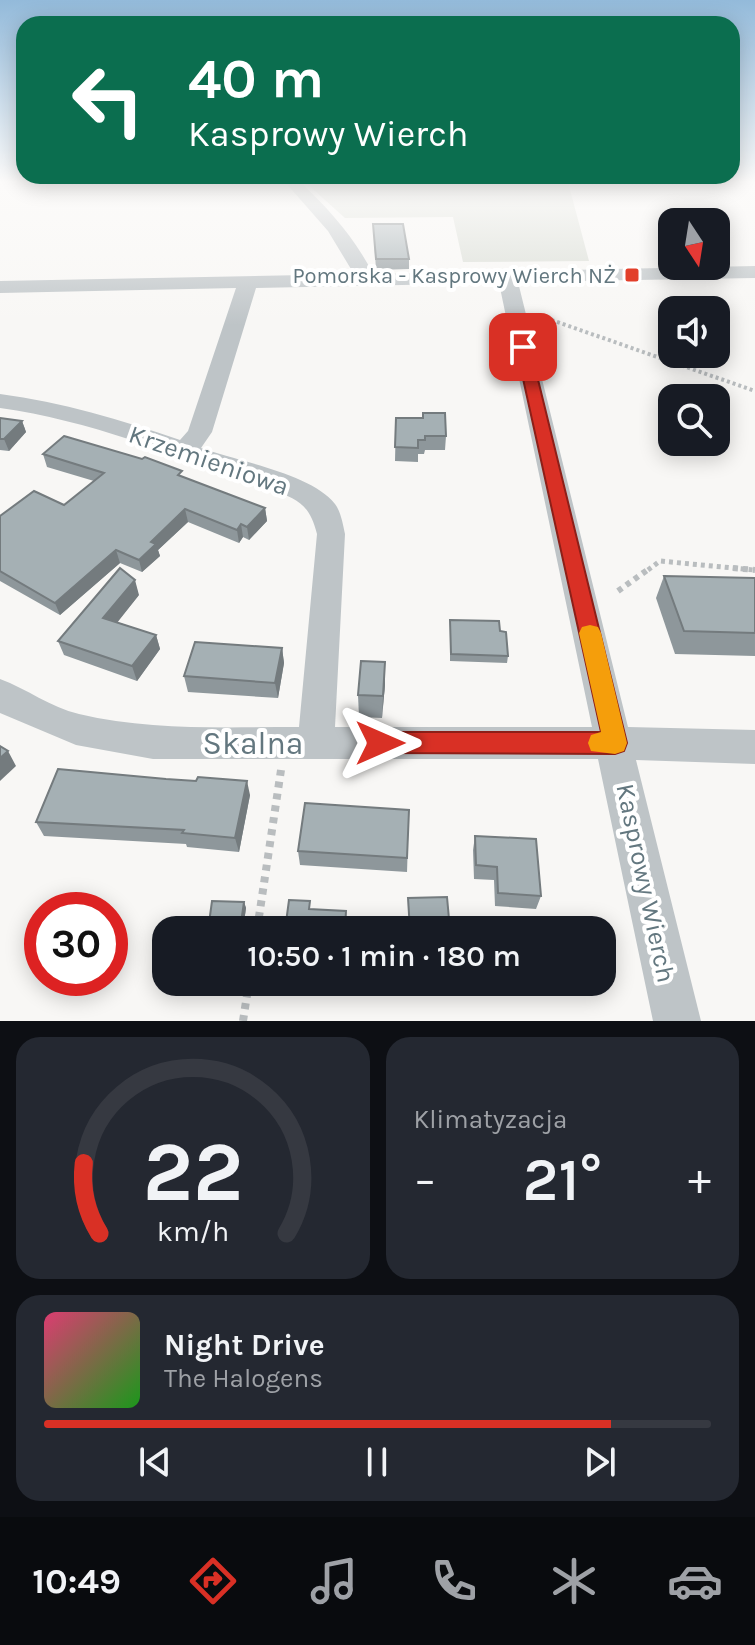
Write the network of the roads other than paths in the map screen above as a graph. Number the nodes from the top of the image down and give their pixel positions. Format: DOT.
graph roads {
  1 [pos="336,230"];
  2 [pos="755,272"];
  3 [pos="507,277"];
  4 [pos="366,280"];
  5 [pos="248,282"];
  6 [pos="0,287"];
  7 [pos="0,401"];
  8 [pos="185,451"];
  9 [pos="0,694"];
  10 [pos="316,743"];
  11 [pos="615,743"];
  12 [pos="755,747"];
  13 [pos="677,1021"];
  1 -- 4 [label="street"];
  2 -- 3 [label="street"];
  3 -- 4 [label="street"];
  3 -- 11 [label="street, Kasprowy Wierch"];
  4 -- 5 [label="street"];
  5 -- 6 [label="street"];
  5 -- 8 [label="street"];
  7 -- 8 [label="street, Krzemieniowa"];
  8 -- 10 [label="street, Krzemieniowa"];
  9 -- 10 [label="street, Skalna"];
  10 -- 11 [label="street, Skalna"];
  11 -- 12 [label="street, Skalna"];
  11 -- 13 [label="street, Kasprowy Wierch"];
}
